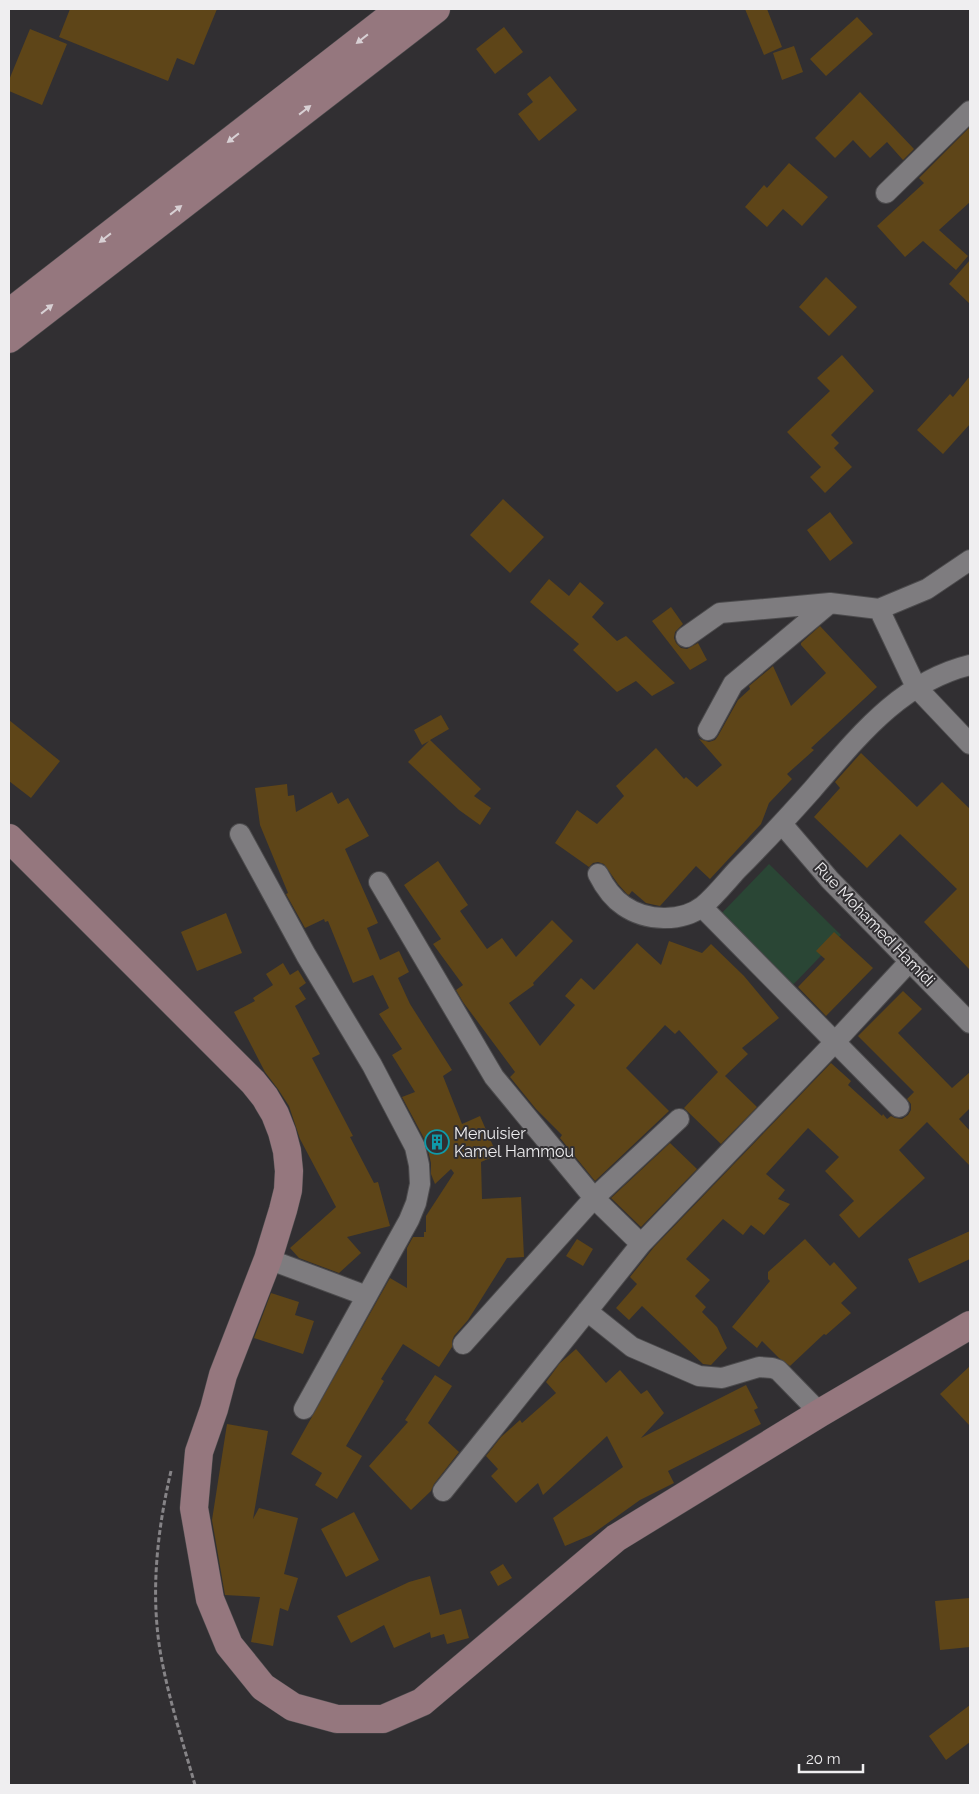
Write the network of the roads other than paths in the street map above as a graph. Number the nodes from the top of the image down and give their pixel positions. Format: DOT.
graph roads {
  1 [pos="400,9"];
  2 [pos="436,9"];
  3 [pos="970,111"];
  4 [pos="886,193"];
  5 [pos="9,313"];
  6 [pos="9,339"];
  7 [pos="970,560"];
  8 [pos="830,603"];
  9 [pos="878,609"];
  10 [pos="686,637"];
  11 [pos="970,665"];
  12 [pos="916,687"];
  13 [pos="708,730"];
  14 [pos="970,744"];
  15 [pos="782,824"];
  16 [pos="240,834"];
  17 [pos="9,838"];
  18 [pos="598,874"];
  19 [pos="379,882"];
  20 [pos="702,906"];
  21 [pos="910,961"];
  22 [pos="970,1022"];
  23 [pos="835,1042"];
  24 [pos="899,1107"];
  25 [pos="679,1119"];
  26 [pos="594,1198"];
  27 [pos="641,1244"];
  28 [pos="268,1259"];
  29 [pos="367,1296"];
  30 [pos="587,1311"];
  31 [pos="970,1325"];
  32 [pos="463,1344"];
  33 [pos="304,1409"];
  34 [pos="820,1413"];
  35 [pos="443,1491"];
  1 -- 5 [label="street, one-way"];
  6 -- 2 [label="street, one-way"];
  3 -- 4 [label="street"];
  7 -- 9 [label="street"];
  8 -- 9 [label="street"];
  8 -- 10 [label="street"];
  8 -- 13 [label="street"];
  9 -- 12 [label="street"];
  11 -- 12 [label="street"];
  12 -- 14 [label="street"];
  12 -- 15 [label="street"];
  15 -- 20 [label="street"];
  15 -- 21 [label="street, Rue Mohamed Hamidi"];
  16 -- 29 [label="street"];
  17 -- 28 [label="street"];
  18 -- 20 [label="street"];
  19 -- 26 [label="street"];
  20 -- 23 [label="street"];
  21 -- 22 [label="street, Rue Mohamed Hamidi"];
  21 -- 23 [label="street"];
  23 -- 24 [label="street"];
  23 -- 27 [label="street"];
  25 -- 26 [label="street"];
  26 -- 27 [label="street"];
  26 -- 32 [label="street"];
  27 -- 30 [label="street"];
  28 -- 29 [label="street"];
  28 -- 34 [label="street"];
  29 -- 33 [label="street"];
  30 -- 34 [label="street"];
  30 -- 35 [label="street"];
  31 -- 34 [label="street"];
}
